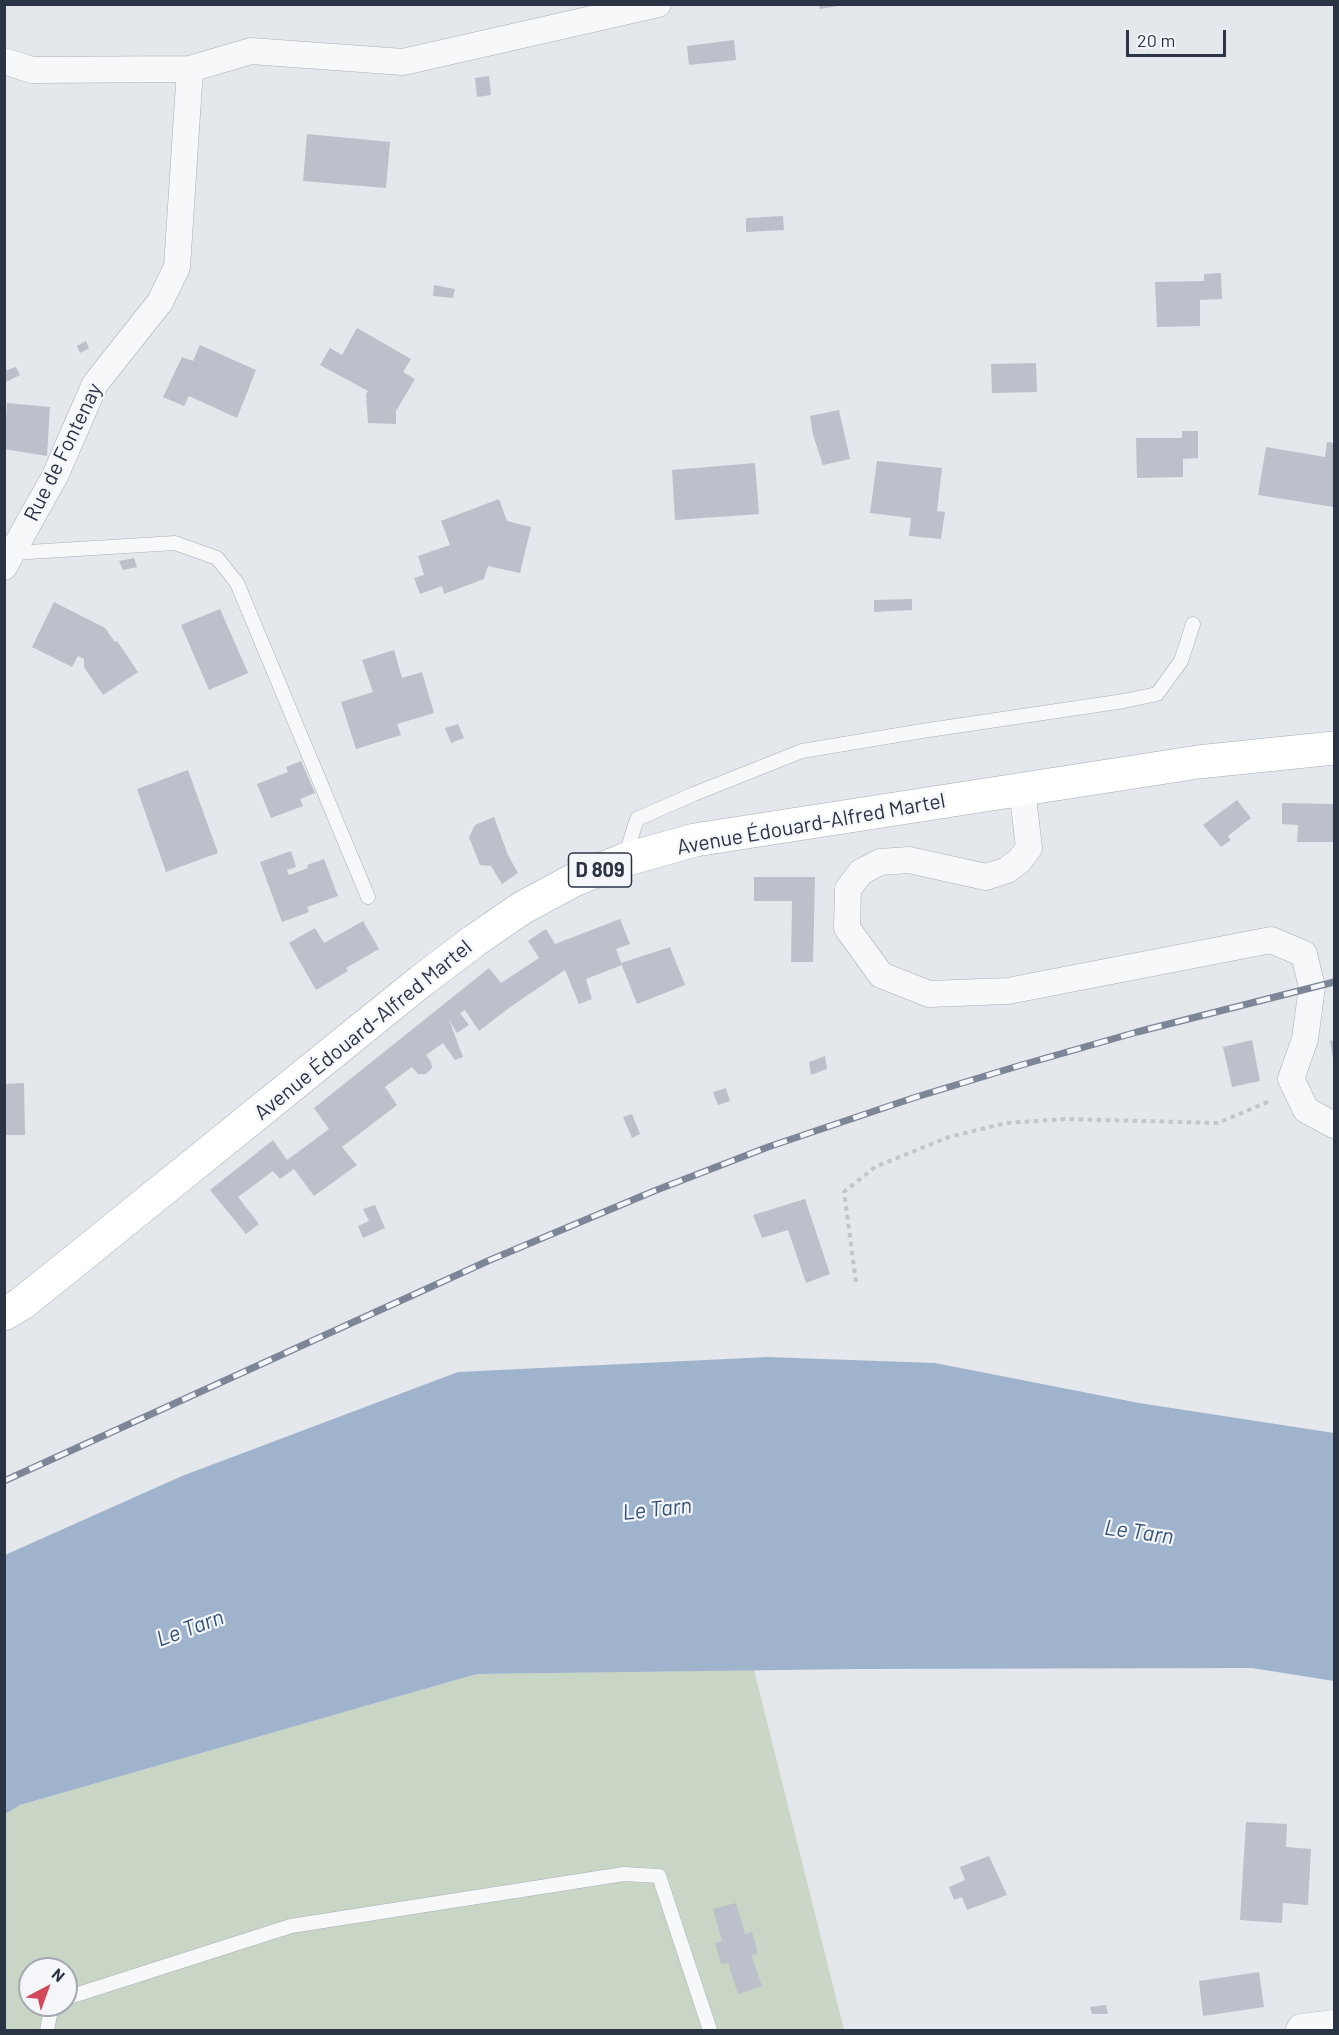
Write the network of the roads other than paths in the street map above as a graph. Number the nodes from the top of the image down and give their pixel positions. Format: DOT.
graph roads {
  1 [pos="658,4"];
  2 [pos="4,61"];
  3 [pos="190,69"];
  4 [pos="8,560"];
  5 [pos="1193,624"];
  6 [pos="1335,748"];
  7 [pos="1022,789"];
  8 [pos="624,860"];
  9 [pos="368,897"];
  10 [pos="1335,1125"];
  11 [pos="4,1314"];
  12 [pos="78,1994"];
  13 [pos="1335,2026"];
  14 [pos="710,2031"];
  15 [pos="1302,2031"];
  1 -- 3 [label="street"];
  2 -- 3 [label="street"];
  3 -- 4 [label="street, Rue de Fontenay"];
  4 -- 9 [label="lane"];
  5 -- 8 [label="lane"];
  6 -- 7 [label="main road, Avenue Édouard-Alfred Martel / D 809"];
  7 -- 8 [label="main road, Avenue Édouard-Alfred Martel / D 809"];
  7 -- 10 [label="street"];
  8 -- 11 [label="main road, Avenue Édouard-Alfred Martel / D 809"];
  12 -- 14 [label="lane"];
  13 -- 15 [label="street"];
}
